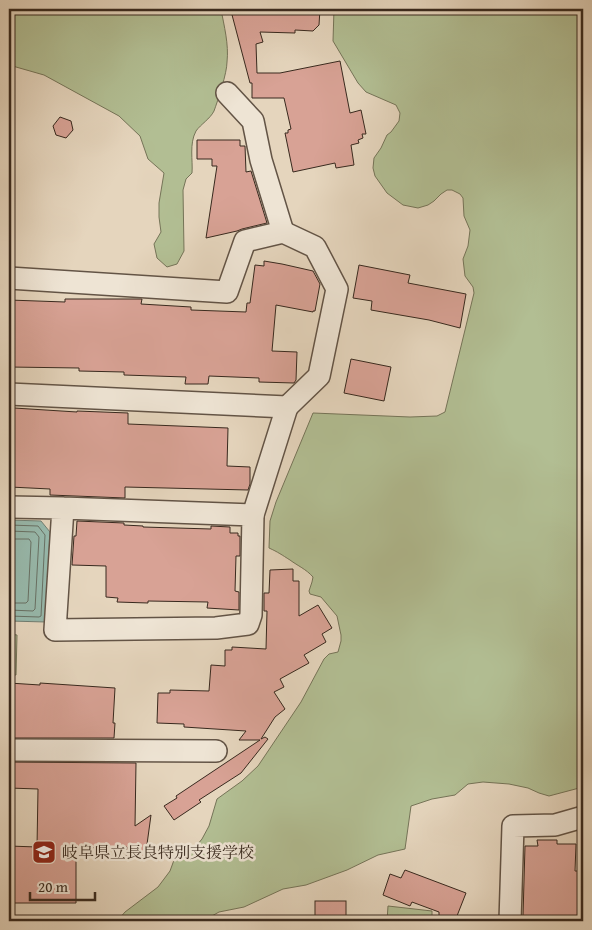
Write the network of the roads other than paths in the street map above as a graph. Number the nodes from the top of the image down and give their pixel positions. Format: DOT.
graph roads {
  1 [pos="227,93"];
  2 [pos="283,232"];
  3 [pos="9,278"];
  4 [pos="9,394"];
  5 [pos="287,407"];
  6 [pos="9,507"];
  7 [pos="63,508"];
  8 [pos="254,515"];
  9 [pos="9,750"];
  10 [pos="216,751"];
  11 [pos="583,817"];
  12 [pos="510,921"];
  1 -- 2 [label="street"];
  2 -- 3 [label="street"];
  2 -- 5 [label="street"];
  4 -- 5 [label="street"];
  5 -- 8 [label="street"];
  6 -- 7 [label="street"];
  7 -- 8 [label="street"];
  7 -- 8 [label="street"];
  9 -- 10 [label="street"];
  11 -- 12 [label="street"];
}
